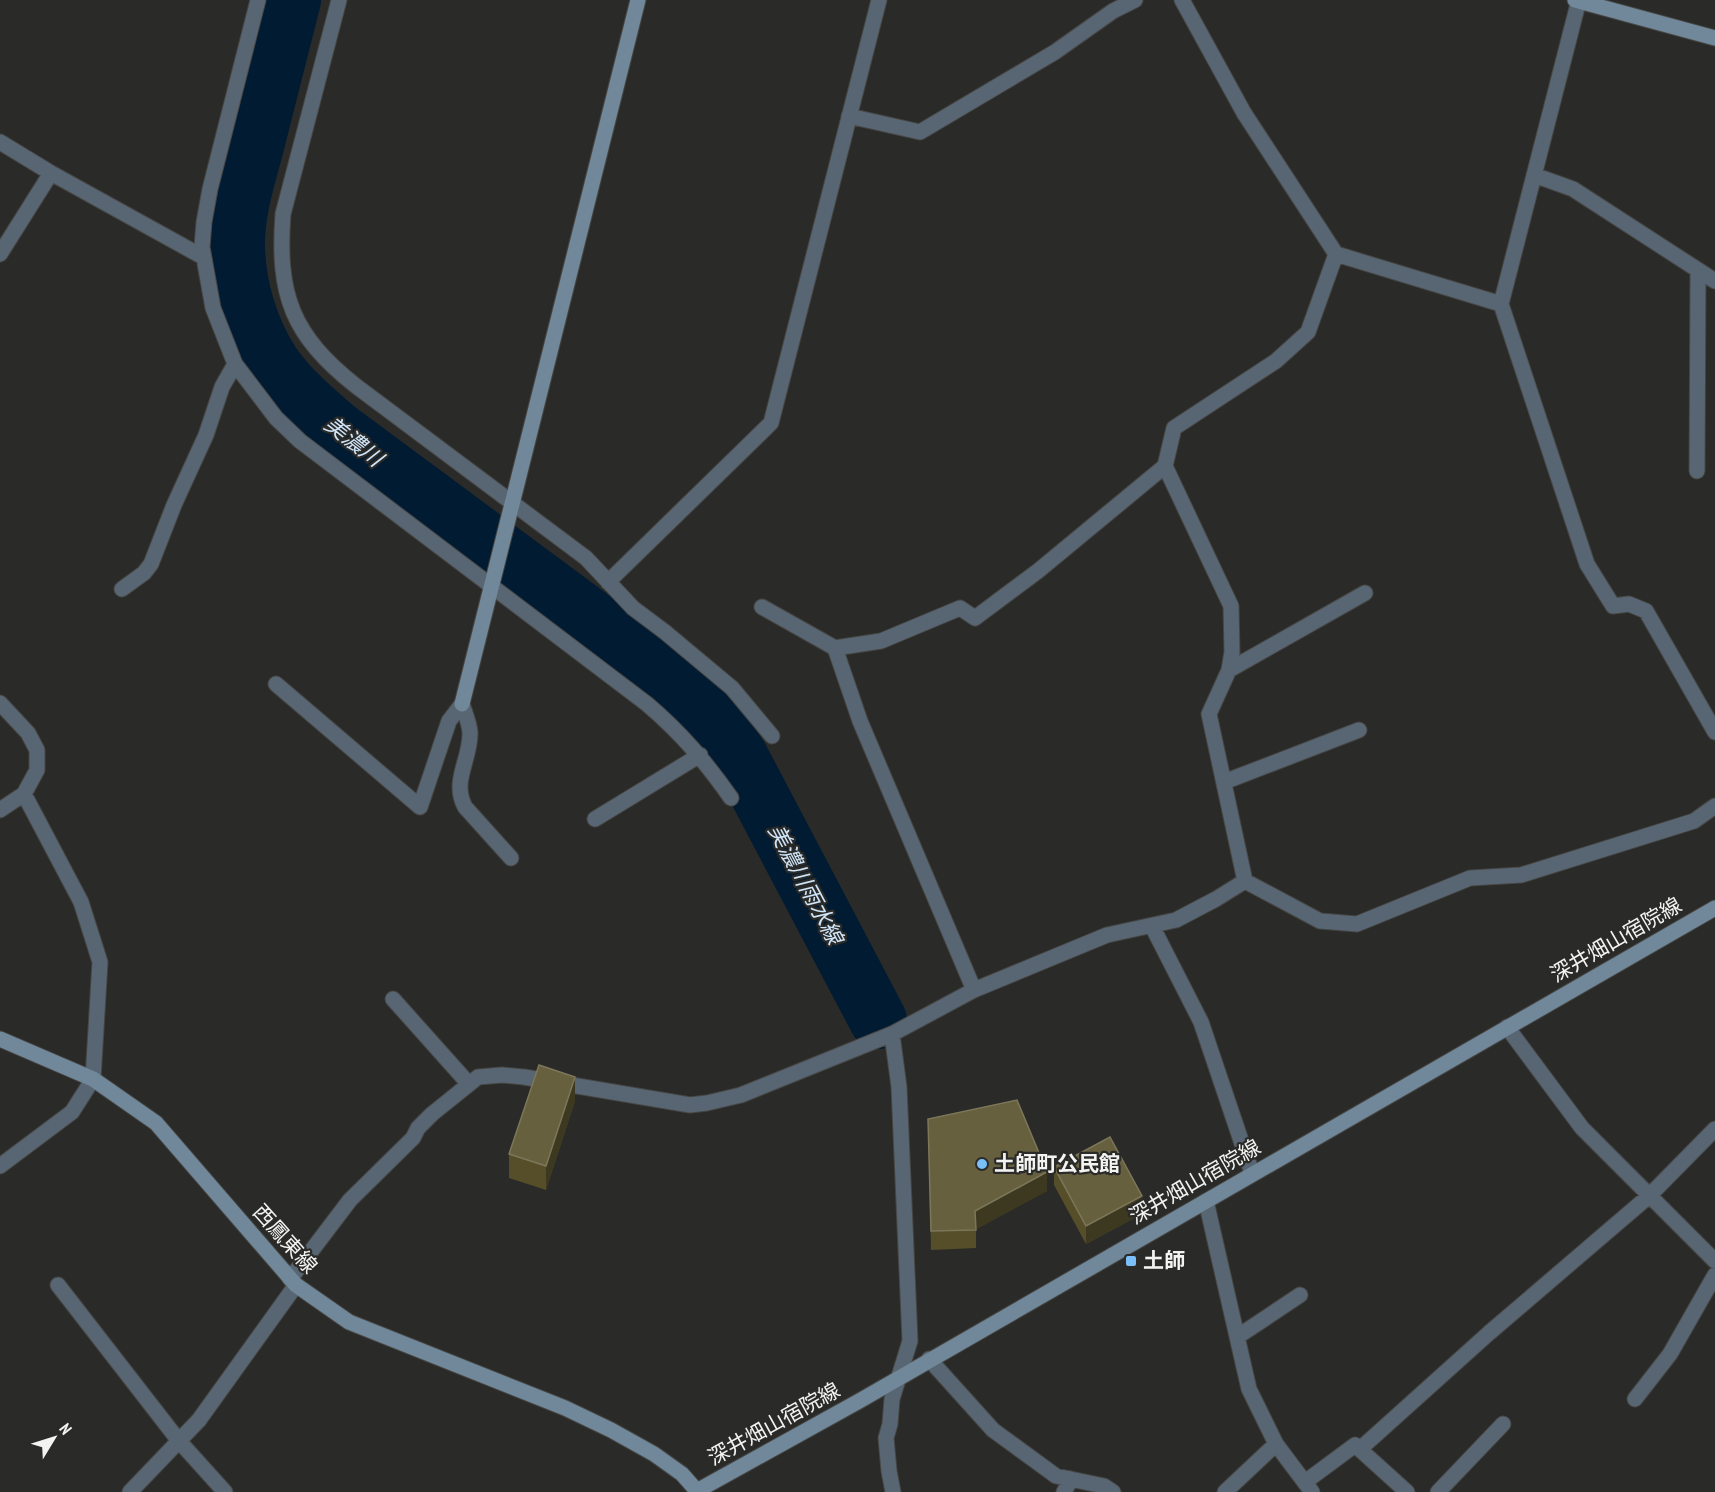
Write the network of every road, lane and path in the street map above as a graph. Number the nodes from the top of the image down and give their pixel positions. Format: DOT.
graph roads {
  1 [pos="258,0"];
  2 [pos="339,0"];
  3 [pos="638,0"];
  4 [pos="879,0"];
  5 [pos="1135,0"];
  6 [pos="1182,0"];
  7 [pos="1577,0"];
  8 [pos="1715,38"];
  9 [pos="849,116"];
  10 [pos="0,142"];
  11 [pos="51,173"];
  12 [pos="1534,176"];
  13 [pos="0,254"];
  14 [pos="1336,254"];
  15 [pos="203,257"];
  16 [pos="1698,270"];
  17 [pos="1715,281"];
  18 [pos="1501,304"];
  19 [pos="235,364"];
  20 [pos="1165,466"];
  21 [pos="1697,471"];
  22 [pos="512,504"];
  23 [pos="608,582"];
  24 [pos="492,587"];
  25 [pos="122,590"];
  26 [pos="1365,593"];
  27 [pos="762,608"];
  28 [pos="835,648"];
  29 [pos="1229,670"];
  30 [pos="276,684"];
  31 [pos="0,704"];
  32 [pos="462,704"];
  33 [pos="1359,730"];
  34 [pos="1715,732"];
  35 [pos="772,736"];
  36 [pos="700,755"];
  37 [pos="1224,782"];
  38 [pos="24,794"];
  39 [pos="731,798"];
  40 [pos="1715,806"];
  41 [pos="0,810"];
  42 [pos="595,819"];
  43 [pos="511,858"];
  44 [pos="1245,880"];
  45 [pos="1715,908"];
  46 [pos="1152,926"];
  47 [pos="974,990"];
  48 [pos="393,999"];
  49 [pos="1507,1027"];
  50 [pos="892,1034"];
  51 [pos="0,1039"];
  52 [pos="93,1079"];
  53 [pos="468,1083"];
  54 [pos="1715,1129"];
  55 [pos="0,1166"];
  56 [pos="1252,1173"];
  57 [pos="1649,1196"];
  58 [pos="1206,1201"];
  59 [pos="1715,1261"];
  60 [pos="1715,1275"];
  61 [pos="293,1282"];
  62 [pos="58,1284"];
  63 [pos="1300,1295"];
  64 [pos="1237,1337"];
  65 [pos="929,1359"];
  66 [pos="897,1379"];
  67 [pos="1635,1399"];
  68 [pos="1503,1424"];
  69 [pos="179,1441"];
  70 [pos="1276,1444"];
  71 [pos="1360,1449"];
  72 [pos="1068,1485"];
  73 [pos="1309,1487"];
  74 [pos="696,1491"];
  75 [pos="130,1492"];
  76 [pos="225,1492"];
  77 [pos="893,1492"];
  78 [pos="1113,1492"];
  79 [pos="1225,1492"];
  80 [pos="1407,1492"];
  81 [pos="1438,1492"];
  1 -- 15 [label="street"];
  2 -- 22 [label="street"];
  3 -- 22 [label="main road"];
  4 -- 9 [label="street"];
  5 -- 9 [label="street"];
  6 -- 14 [label="street"];
  7 -- 8 [label="main road"];
  7 -- 12 [label="street"];
  9 -- 23 [label="street"];
  10 -- 11 [label="street"];
  11 -- 13 [label="street"];
  11 -- 15 [label="street"];
  12 -- 16 [label="street"];
  12 -- 18 [label="street"];
  14 -- 18 [label="street"];
  14 -- 20 [label="street"];
  15 -- 19 [label="street"];
  16 -- 17 [label="street"];
  16 -- 21 [label="street"];
  18 -- 34 [label="street"];
  19 -- 24 [label="street"];
  19 -- 25 [label="street"];
  20 -- 28 [label="street"];
  20 -- 29 [label="street"];
  22 -- 23 [label="street"];
  22 -- 24 [label="main road"];
  23 -- 35 [label="street"];
  24 -- 32 [label="main road"];
  24 -- 36 [label="street"];
  26 -- 29 [label="street"];
  27 -- 28 [label="street"];
  28 -- 47 [label="street"];
  29 -- 37 [label="street"];
  30 -- 32 [label="street"];
  31 -- 38 [label="street"];
  32 -- 43 [label="street"];
  33 -- 37 [label="street"];
  36 -- 39 [label="street"];
  36 -- 42 [label="street"];
  37 -- 44 [label="street"];
  38 -- 41 [label="street"];
  38 -- 52 [label="street"];
  40 -- 44 [label="street"];
  44 -- 46 [label="street"];
  45 -- 49 [label="main road, 深井畑山宿院線"];
  46 -- 47 [label="street"];
  46 -- 56 [label="street"];
  47 -- 50 [label="street"];
  48 -- 53 [label="street"];
  49 -- 56 [label="main road, 深井畑山宿院線"];
  49 -- 57 [label="street"];
  50 -- 53 [label="street"];
  50 -- 66 [label="street"];
  51 -- 52 [label="main road, 西鳳東線"];
  52 -- 55 [label="street"];
  52 -- 61 [label="main road, 西鳳東線"];
  53 -- 61 [label="street"];
  54 -- 57 [label="street"];
  56 -- 58 [label="main road, 深井畑山宿院線"];
  57 -- 59 [label="street"];
  57 -- 71 [label="street"];
  58 -- 64 [label="street"];
  58 -- 65 [label="main road, 深井畑山宿院線"];
  60 -- 67 [label="street"];
  61 -- 69 [label="street"];
  61 -- 74 [label="main road, 西鳳東線"];
  62 -- 69 [label="street"];
  63 -- 64 [label="street"];
  64 -- 70 [label="street"];
  65 -- 66 [label="main road, 深井畑山宿院線"];
  65 -- 72 [label="street"];
  66 -- 74 [label="main road, 深井畑山宿院線"];
  66 -- 77 [label="street"];
  68 -- 81 [label="street"];
  69 -- 75 [label="street"];
  69 -- 76 [label="street"];
  70 -- 73 [label="street"];
  70 -- 79 [label="street"];
  71 -- 73 [label="street"];
  71 -- 80 [label="street"];
  72 -- 78 [label="street"];
}
